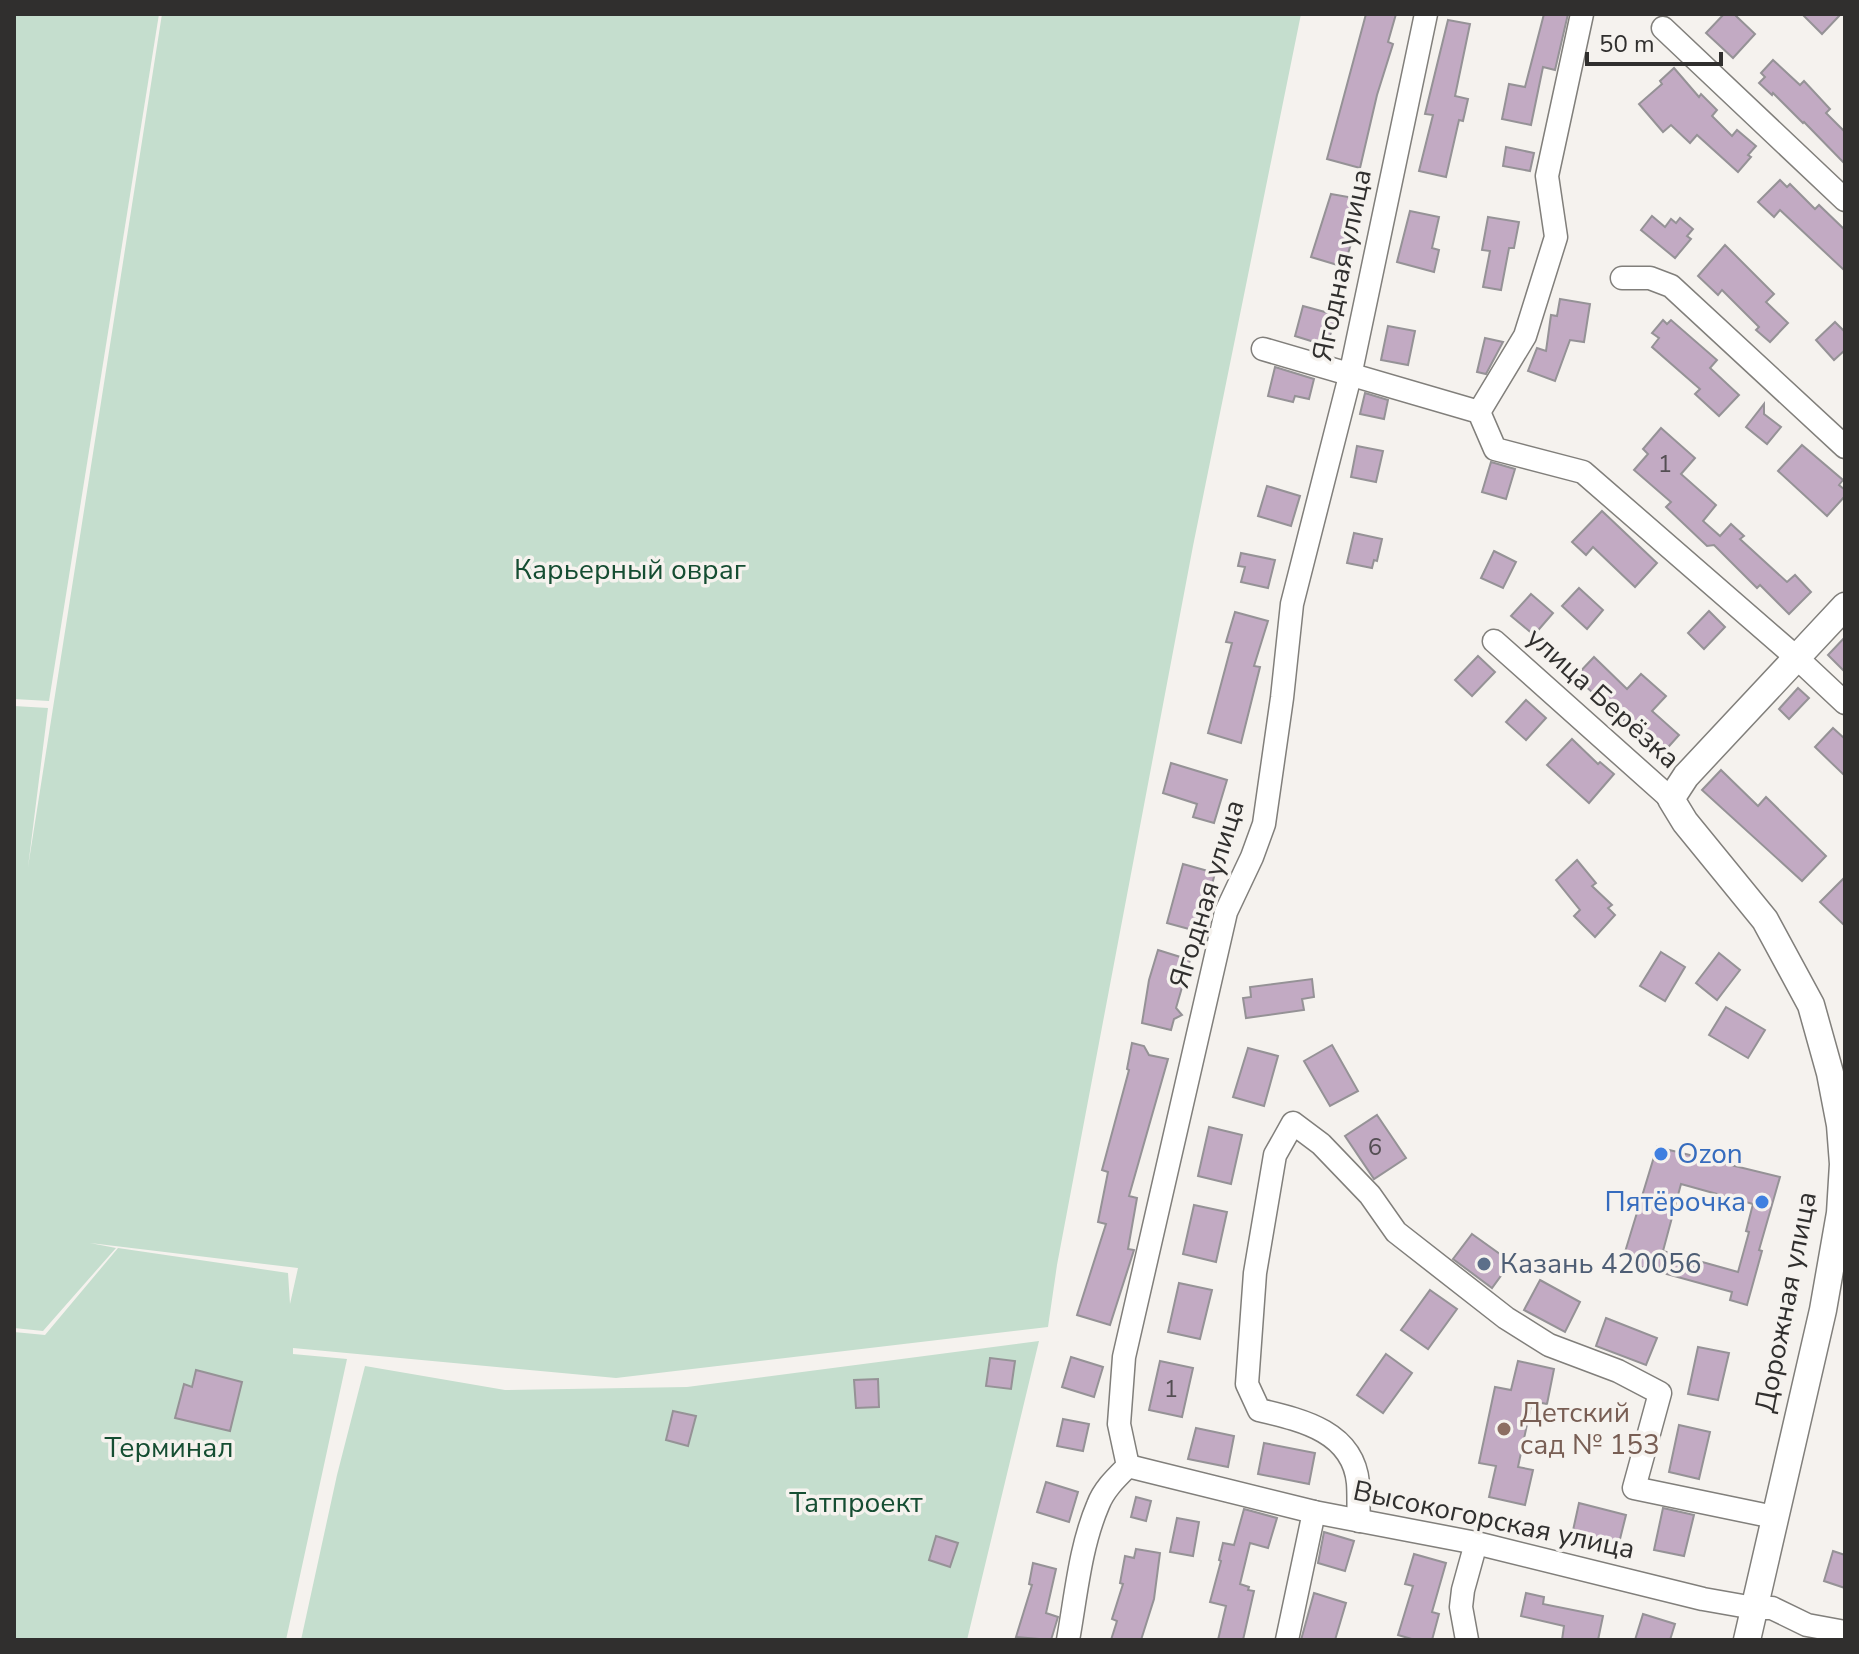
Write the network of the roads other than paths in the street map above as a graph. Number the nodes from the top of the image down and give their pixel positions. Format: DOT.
graph roads {
  1 [pos="1426,14"];
  2 [pos="1582,14"];
  3 [pos="1663,28"];
  4 [pos="1845,200"];
  5 [pos="1622,278"];
  6 [pos="1263,349"];
  7 [pos="1350,376"];
  8 [pos="1479,412"];
  9 [pos="1845,447"];
  10 [pos="1845,606"];
  11 [pos="1494,641"];
  12 [pos="1797,658"];
  13 [pos="1845,703"];
  14 [pos="1671,799"];
  15 [pos="1128,1466"];
  16 [pos="1314,1512"];
  17 [pos="1774,1517"];
  18 [pos="1359,1521"];
  19 [pos="1476,1543"];
  20 [pos="1754,1608"];
  21 [pos="1845,1632"];
  22 [pos="1068,1640"];
  23 [pos="1287,1640"];
  24 [pos="1467,1640"];
  25 [pos="1747,1640"];
  1 -- 7 [label="street, Ягодная улица"];
  2 -- 8 [label="street"];
  3 -- 4 [label="street"];
  5 -- 9 [label="street"];
  6 -- 7 [label="street"];
  7 -- 8 [label="street"];
  7 -- 15 [label="street, Ягодная улица"];
  8 -- 12 [label="street"];
  10 -- 12 [label="street"];
  11 -- 14 [label="street, улица Берёзка"];
  12 -- 13 [label="street"];
  12 -- 14 [label="street"];
  14 -- 17 [label="street, Дорожная улица"];
  15 -- 16 [label="street, Высокогорская улица"];
  15 -- 22 [label="street"];
  16 -- 18 [label="street, Высокогорская улица"];
  16 -- 23 [label="street"];
  17 -- 18 [label="street"];
  17 -- 20 [label="street, Дорожная улица"];
  18 -- 19 [label="street, Высокогорская улица"];
  19 -- 20 [label="street, Высокогорская улица"];
  19 -- 24 [label="street"];
  20 -- 21 [label="street, Высокогорская улица"];
  20 -- 25 [label="street, Дорожная улица"];
}
